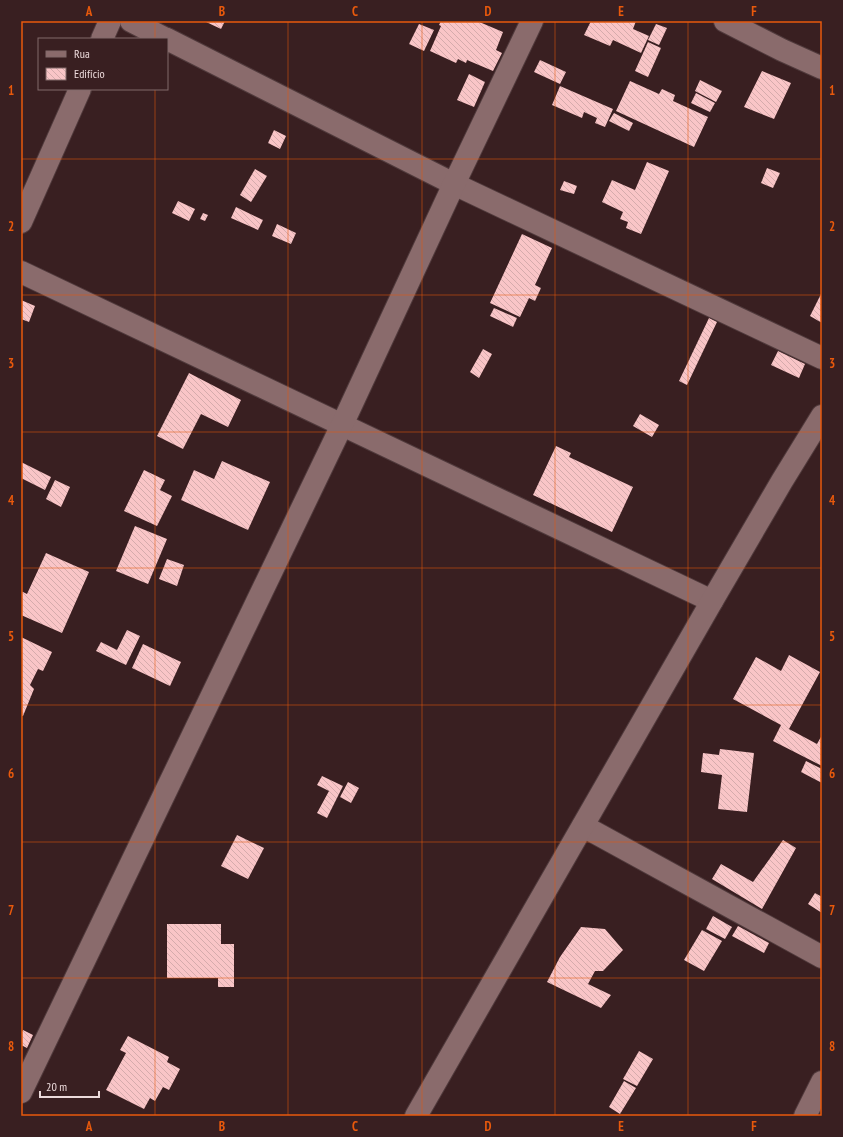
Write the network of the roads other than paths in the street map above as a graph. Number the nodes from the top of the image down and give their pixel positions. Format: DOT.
graph roads {
  1 [pos="110,21"];
  2 [pos="131,21"];
  3 [pos="532,21"];
  4 [pos="726,21"];
  5 [pos="102,38"];
  6 [pos="165,38"];
  7 [pos="168,40"];
  8 [pos="822,68"];
  9 [pos="80,90"];
  10 [pos="454,184"];
  11 [pos="21,222"];
  12 [pos="21,272"];
  13 [pos="822,358"];
  14 [pos="822,416"];
  15 [pos="342,425"];
  16 [pos="712,601"];
  17 [pos="583,826"];
  18 [pos="822,957"];
  19 [pos="822,1082"];
  20 [pos="21,1092"];
  21 [pos="416,1116"];
  22 [pos="805,1116"];
  1 -- 5 [label="street"];
  2 -- 6 [label="street"];
  3 -- 10 [label="street"];
  4 -- 8 [label="street"];
  7 -- 10 [label="street"];
  9 -- 11 [label="street"];
  10 -- 13 [label="street"];
  10 -- 15 [label="street"];
  12 -- 15 [label="street"];
  14 -- 16 [label="street"];
  15 -- 16 [label="street"];
  15 -- 20 [label="street"];
  16 -- 17 [label="street"];
  17 -- 18 [label="street"];
  17 -- 21 [label="street"];
  19 -- 22 [label="street"];
}
